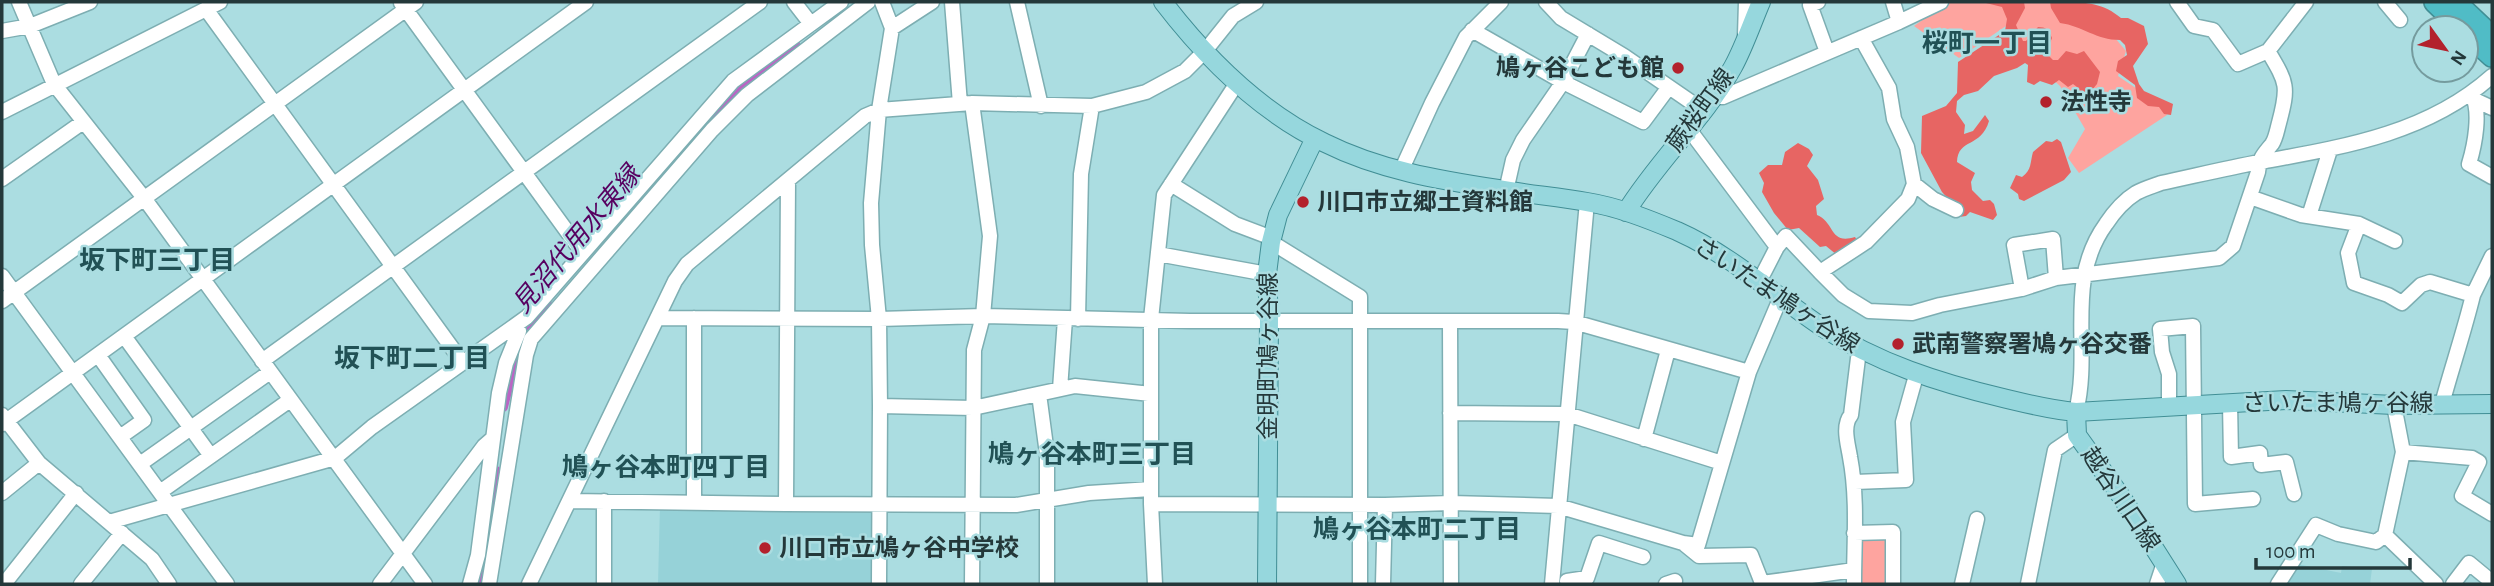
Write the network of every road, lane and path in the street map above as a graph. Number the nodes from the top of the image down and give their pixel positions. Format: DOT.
graph roads {
  1 [pos="19,2"];
  2 [pos="220,2"];
  3 [pos="586,2"];
  4 [pos="760,2"];
  5 [pos="794,2"];
  6 [pos="841,2"];
  7 [pos="868,2"];
  8 [pos="882,2"];
  9 [pos="932,2"];
  10 [pos="952,2"];
  11 [pos="1017,2"];
  12 [pos="1163,2"];
  13 [pos="1256,2"];
  14 [pos="1502,2"];
  15 [pos="1546,2"];
  16 [pos="1746,2"];
  17 [pos="1760,2"];
  18 [pos="1818,2"];
  19 [pos="1893,2"];
  20 [pos="1941,2"];
  21 [pos="2197,2"];
  22 [pos="2306,2"];
  23 [pos="2385,2"];
  24 [pos="2455,2"];
  25 [pos="82,3"];
  26 [pos="407,4"];
  27 [pos="2181,6"];
  28 [pos="206,9"];
  29 [pos="2400,20"];
  30 [pos="1899,22"];
  31 [pos="811,24"];
  32 [pos="30,26"];
  33 [pos="892,28"];
  34 [pos="1472,30"];
  35 [pos="2,31"];
  36 [pos="1588,34"];
  37 [pos="2492,37"];
  38 [pos="1861,38"];
  39 [pos="1744,42"];
  40 [pos="1205,51"];
  41 [pos="2268,51"];
  42 [pos="1827,52"];
  43 [pos="2492,76"];
  44 [pos="1563,82"];
  45 [pos="1237,83"];
  46 [pos="54,84"];
  47 [pos="1669,87"];
  48 [pos="465,90"];
  49 [pos="2474,97"];
  50 [pos="275,104"];
  51 [pos="966,104"];
  52 [pos="1709,104"];
  53 [pos="1041,106"];
  54 [pos="1092,106"];
  55 [pos="2492,108"];
  56 [pos="879,110"];
  57 [pos="2,112"];
  58 [pos="83,122"];
  59 [pos="1688,128"];
  60 [pos="1315,138"];
  61 [pos="2330,150"];
  62 [pos="2258,162"];
  63 [pos="1401,171"];
  64 [pos="524,172"];
  65 [pos="2492,177"];
  66 [pos="2,179"];
  67 [pos="788,181"];
  68 [pos="1171,184"];
  69 [pos="1914,184"];
  70 [pos="333,185"];
  71 [pos="1506,191"];
  72 [pos="2250,197"];
  73 [pos="144,198"];
  74 [pos="1587,202"];
  75 [pos="1956,210"];
  76 [pos="1626,212"];
  77 [pos="2309,216"];
  78 [pos="2359,224"];
  79 [pos="1271,240"];
  80 [pos="2395,241"];
  81 [pos="1777,247"];
  82 [pos="582,252"];
  83 [pos="1158,254"];
  84 [pos="2492,256"];
  85 [pos="394,266"];
  86 [pos="1820,272"];
  87 [pos="1267,274"];
  88 [pos="2,275"];
  89 [pos="2083,276"];
  90 [pos="2056,278"];
  91 [pos="204,279"];
  92 [pos="1759,282"];
  93 [pos="2022,289"];
  94 [pos="2473,295"];
  95 [pos="8,296"];
  96 [pos="1780,299"];
  97 [pos="983,316"];
  98 [pos="658,318"];
  99 [pos="694,318"];
  100 [pos="878,319"];
  101 [pos="1071,319"];
  102 [pos="1151,319"];
  103 [pos="786,320"];
  104 [pos="1269,320"];
  105 [pos="1361,321"];
  106 [pos="1450,321"];
  107 [pos="1574,322"];
  108 [pos="521,332"];
  109 [pos="124,336"];
  110 [pos="1668,350"];
  111 [pos="1859,350"];
  112 [pos="98,355"];
  113 [pos="463,363"];
  114 [pos="266,367"];
  115 [pos="72,372"];
  116 [pos="1749,372"];
  117 [pos="1917,372"];
  118 [pos="1060,389"];
  119 [pos="1038,394"];
  120 [pos="1152,394"];
  121 [pos="290,400"];
  122 [pos="2230,403"];
  123 [pos="2442,404"];
  124 [pos="2492,404"];
  125 [pos="2193,405"];
  126 [pos="2394,405"];
  127 [pos="880,406"];
  128 [pos="2169,407"];
  129 [pos="973,408"];
  130 [pos="2076,412"];
  131 [pos="1450,413"];
  132 [pos="1567,414"];
  133 [pos="3,420"];
  134 [pos="191,427"];
  135 [pos="2077,435"];
  136 [pos="120,437"];
  137 [pos="492,439"];
  138 [pos="1644,439"];
  139 [pos="2403,452"];
  140 [pos="211,456"];
  141 [pos="335,458"];
  142 [pos="39,463"];
  143 [pos="1722,463"];
  144 [pos="140,464"];
  145 [pos="1855,482"];
  146 [pos="2,492"];
  147 [pos="160,492"];
  148 [pos="76,493"];
  149 [pos="2294,494"];
  150 [pos="1151,497"];
  151 [pos="1047,499"];
  152 [pos="2253,499"];
  153 [pos="570,501"];
  154 [pos="604,502"];
  155 [pos="694,503"];
  156 [pos="1451,503"];
  157 [pos="1267,504"];
  158 [pos="786,505"];
  159 [pos="879,505"];
  160 [pos="973,505"];
  161 [pos="1360,505"];
  162 [pos="1385,505"];
  163 [pos="170,506"];
  164 [pos="1558,506"];
  165 [pos="2492,514"];
  166 [pos="1977,519"];
  167 [pos="109,522"];
  168 [pos="122,533"];
  169 [pos="1854,533"];
  170 [pos="2385,535"];
  171 [pos="1683,543"];
  172 [pos="403,554"];
  173 [pos="1643,556"];
  174 [pos="2164,563"];
  175 [pos="1854,577"];
  176 [pos="2492,582"];
  177 [pos="1570,583"];
  178 [pos="4,584"];
  179 [pos="81,584"];
  180 [pos="169,584"];
  181 [pos="227,584"];
  182 [pos="380,584"];
  183 [pos="425,584"];
  184 [pos="470,584"];
  185 [pos="489,584"];
  186 [pos="529,584"];
  187 [pos="604,584"];
  188 [pos="879,584"];
  189 [pos="972,584"];
  190 [pos="1047,584"];
  191 [pos="1155,584"];
  192 [pos="1267,584"];
  193 [pos="1360,584"];
  194 [pos="1383,584"];
  195 [pos="1451,584"];
  196 [pos="1552,584"];
  197 [pos="1893,584"];
  198 [pos="1962,584"];
  199 [pos="2028,584"];
  200 [pos="2157,584"];
  201 [pos="2177,584"];
  202 [pos="2278,584"];
  203 [pos="2436,584"];
  204 [pos="2453,584"];
  1 -- 32 [label="street"];
  2 -- 28 [label="street"];
  3 -- 48 [label="street"];
  4 -- 64 [label="street"];
  5 -- 31 [label="street"];
  6 -- 31 [label="street"];
  7 -- 108 [label="street"];
  8 -- 33 [label="street"];
  9 -- 33 [label="street"];
  10 -- 51 [label="street"];
  11 -- 53 [label="street"];
  12 -- 40 [label="main road, さいたま鳩ヶ谷線"];
  13 -- 40 [label="street"];
  14 -- 34 [label="street"];
  15 -- 36 [label="street"];
  16 -- 39 [label="street"];
  17 -- 39 [label="main road, 蕨桜町線"];
  18 -- 42 [label="street"];
  19 -- 30 [label="street"];
  20 -- 30 [label="street"];
  21 -- 27 [label="street"];
  22 -- 41 [label="street"];
  23 -- 29 [label="street"];
  24 -- 37 [label="highway"];
  25 -- 32 [label="street"];
  26 -- 48 [label="street"];
  26 -- 50 [label="street"];
  27 -- 41 [label="street"];
  28 -- 46 [label="street"];
  28 -- 50 [label="street"];
  30 -- 38 [label="street"];
  31 -- 82 [label="street"];
  32 -- 35 [label="street"];
  32 -- 46 [label="street"];
  33 -- 56 [label="street"];
  34 -- 44 [label="street"];
  34 -- 63 [label="street"];
  36 -- 44 [label="street"];
  36 -- 47 [label="street"];
  38 -- 42 [label="street"];
  38 -- 69 [label="street"];
  39 -- 52 [label="main road, 蕨桜町線"];
  40 -- 45 [label="main road, さいたま鳩ヶ谷線"];
  40 -- 54 [label="street"];
  41 -- 62 [label="street"];
  42 -- 52 [label="street"];
  43 -- 49 [label="street"];
  44 -- 47 [label="street"];
  44 -- 71 [label="street"];
  45 -- 60 [label="main road, さいたま鳩ヶ谷線"];
  45 -- 68 [label="street"];
  46 -- 57 [label="street"];
  46 -- 58 [label="street"];
  47 -- 52 [label="street"];
  48 -- 64 [label="street"];
  48 -- 70 [label="street"];
  49 -- 55 [label="street"];
  49 -- 61 [label="street"];
  49 -- 65 [label="street"];
  50 -- 70 [label="street"];
  50 -- 73 [label="street"];
  51 -- 53 [label="street"];
  51 -- 56 [label="street"];
  51 -- 97 [label="street"];
  52 -- 59 [label="main road, 蕨桜町線"];
  53 -- 54 [label="street"];
  54 -- 101 [label="street"];
  56 -- 67 [label="street"];
  56 -- 100 [label="street"];
  58 -- 66 [label="street"];
  58 -- 73 [label="street"];
  59 -- 76 [label="main road, 蕨桜町線"];
  59 -- 81 [label="street"];
  60 -- 63 [label="main road, さいたま鳩ヶ谷線"];
  60 -- 79 [label="main road, 金明町鳩ヶ谷線"];
  61 -- 62 [label="street"];
  61 -- 77 [label="street"];
  62 -- 72 [label="street"];
  62 -- 89 [label="street"];
  63 -- 71 [label="main road, さいたま鳩ヶ谷線"];
  64 -- 82 [label="street"];
  64 -- 85 [label="street"];
  67 -- 98 [label="street"];
  67 -- 103 [label="street"];
  68 -- 79 [label="street"];
  68 -- 83 [label="street"];
  69 -- 75 [label="street"];
  69 -- 86 [label="street"];
  70 -- 85 [label="street"];
  70 -- 91 [label="street"];
  71 -- 74 [label="main road, さいたま鳩ヶ谷線"];
  72 -- 77 [label="street"];
  72 -- 89 [label="street"];
  73 -- 91 [label="street"];
  73 -- 95 [label="street"];
  74 -- 76 [label="main road, さいたま鳩ヶ谷線"];
  74 -- 107 [label="street"];
  76 -- 92 [label="main road, さいたま鳩ヶ谷線"];
  77 -- 78 [label="street"];
  78 -- 80 [label="street"];
  78 -- 94 [label="street"];
  79 -- 87 [label="main road, 金明町鳩ヶ谷線"];
  79 -- 105 [label="street"];
  81 -- 86 [label="street"];
  81 -- 92 [label="street"];
  82 -- 108 [label="street"];
  83 -- 87 [label="street"];
  83 -- 102 [label="street"];
  84 -- 94 [label="street"];
  85 -- 113 [label="street"];
  85 -- 114 [label="street"];
  86 -- 93 [label="street"];
  87 -- 104 [label="main road, 金明町鳩ヶ谷線"];
  88 -- 95 [label="street"];
  89 -- 90 [label="street"];
  89 -- 130 [label="street"];
  90 -- 93 [label="street"];
  90 -- 93 [label="street"];
  91 -- 109 [label="street"];
  91 -- 114 [label="street"];
  92 -- 96 [label="main road, さいたま鳩ヶ谷線"];
  94 -- 123 [label="street"];
  95 -- 115 [label="street"];
  96 -- 111 [label="main road, さいたま鳩ヶ谷線"];
  96 -- 116 [label="street"];
  97 -- 100 [label="street"];
  97 -- 101 [label="street"];
  97 -- 129 [label="street"];
  98 -- 99 [label="street"];
  98 -- 153 [label="street"];
  99 -- 103 [label="street"];
  99 -- 155 [label="street"];
  100 -- 103 [label="street"];
  100 -- 127 [label="street"];
  101 -- 102 [label="street"];
  101 -- 118 [label="street"];
  102 -- 104 [label="street"];
  102 -- 120 [label="street"];
  103 -- 158 [label="street"];
  104 -- 105 [label="street"];
  104 -- 157 [label="main road, 金明町鳩ヶ谷線"];
  105 -- 106 [label="street"];
  105 -- 161 [label="street"];
  106 -- 107 [label="street"];
  106 -- 131 [label="street"];
  107 -- 110 [label="street"];
  107 -- 132 [label="street"];
  108 -- 113 [label="street"];
  108 -- 137 [label="street"];
  108 -- 185 [label="street"];
  109 -- 112 [label="street"];
  109 -- 134 [label="street"];
  110 -- 116 [label="street"];
  110 -- 138 [label="street"];
  111 -- 117 [label="main road, さいたま鳩ヶ谷線"];
  111 -- 145 [label="street"];
  112 -- 115 [label="street"];
  112 -- 136 [label="street"];
  113 -- 141 [label="street"];
  114 -- 121 [label="street"];
  114 -- 134 [label="street"];
  115 -- 133 [label="street"];
  115 -- 136 [label="street"];
  116 -- 143 [label="street"];
  117 -- 130 [label="main road, さいたま鳩ヶ谷線"];
  117 -- 145 [label="street"];
  118 -- 119 [label="street"];
  118 -- 120 [label="street"];
  119 -- 129 [label="street"];
  119 -- 151 [label="street"];
  120 -- 150 [label="street"];
  121 -- 140 [label="street"];
  121 -- 141 [label="street"];
  122 -- 125 [label="main road, さいたま鳩ヶ谷線"];
  122 -- 126 [label="main road, さいたま鳩ヶ谷線"];
  122 -- 149 [label="street"];
  123 -- 124 [label="main road, さいたま鳩ヶ谷線"];
  123 -- 126 [label="main road, さいたま鳩ヶ谷線"];
  125 -- 128 [label="main road, さいたま鳩ヶ谷線"];
  125 -- 128 [label="street"];
  125 -- 152 [label="street"];
  126 -- 139 [label="street"];
  127 -- 129 [label="street"];
  127 -- 159 [label="street"];
  128 -- 130 [label="main road, さいたま鳩ヶ谷線"];
  129 -- 160 [label="street"];
  130 -- 135 [label="main road, 越谷川口線"];
  131 -- 132 [label="street"];
  131 -- 156 [label="street"];
  132 -- 138 [label="street"];
  132 -- 164 [label="street"];
  133 -- 142 [label="street"];
  134 -- 140 [label="street"];
  134 -- 144 [label="street"];
  135 -- 174 [label="main road, 越谷川口線"];
  135 -- 199 [label="street"];
  136 -- 144 [label="street"];
  137 -- 172 [label="street"];
  137 -- 184 [label="street"];
  138 -- 143 [label="street"];
  139 -- 165 [label="street"];
  139 -- 170 [label="street"];
  140 -- 147 [label="street"];
  141 -- 163 [label="street"];
  141 -- 172 [label="street"];
  142 -- 146 [label="street"];
  142 -- 148 [label="street"];
  143 -- 171 [label="street"];
  144 -- 147 [label="street"];
  145 -- 169 [label="street"];
  147 -- 163 [label="street"];
  148 -- 167 [label="street"];
  148 -- 178 [label="street"];
  150 -- 151 [label="street"];
  150 -- 157 [label="street"];
  150 -- 191 [label="street"];
  151 -- 160 [label="street"];
  151 -- 190 [label="street"];
  153 -- 154 [label="street"];
  153 -- 186 [label="street"];
  154 -- 155 [label="street"];
  154 -- 187 [label="street"];
  155 -- 158 [label="street"];
  156 -- 162 [label="street"];
  156 -- 164 [label="street"];
  156 -- 195 [label="street"];
  157 -- 161 [label="street"];
  157 -- 192 [label="main road, 金明町鳩ヶ谷線"];
  158 -- 159 [label="street"];
  159 -- 160 [label="street"];
  159 -- 188 [label="street"];
  160 -- 189 [label="street"];
  161 -- 162 [label="street"];
  161 -- 193 [label="street"];
  162 -- 194 [label="street"];
  163 -- 167 [label="street"];
  163 -- 181 [label="street"];
  164 -- 171 [label="street"];
  164 -- 196 [label="street"];
  166 -- 198 [label="street"];
  167 -- 168 [label="street"];
  168 -- 179 [label="street"];
  168 -- 180 [label="street"];
  169 -- 175 [label="street"];
  169 -- 197 [label="street"];
  170 -- 202 [label="street"];
  170 -- 203 [label="street"];
  171 -- 175 [label="street"];
  172 -- 182 [label="street"];
  172 -- 183 [label="street"];
  173 -- 177 [label="street"];
  174 -- 200 [label="street"];
  174 -- 201 [label="main road, 越谷川口線"];
  176 -- 204 [label="street"];
  177 -- 196 [label="street"];
}
